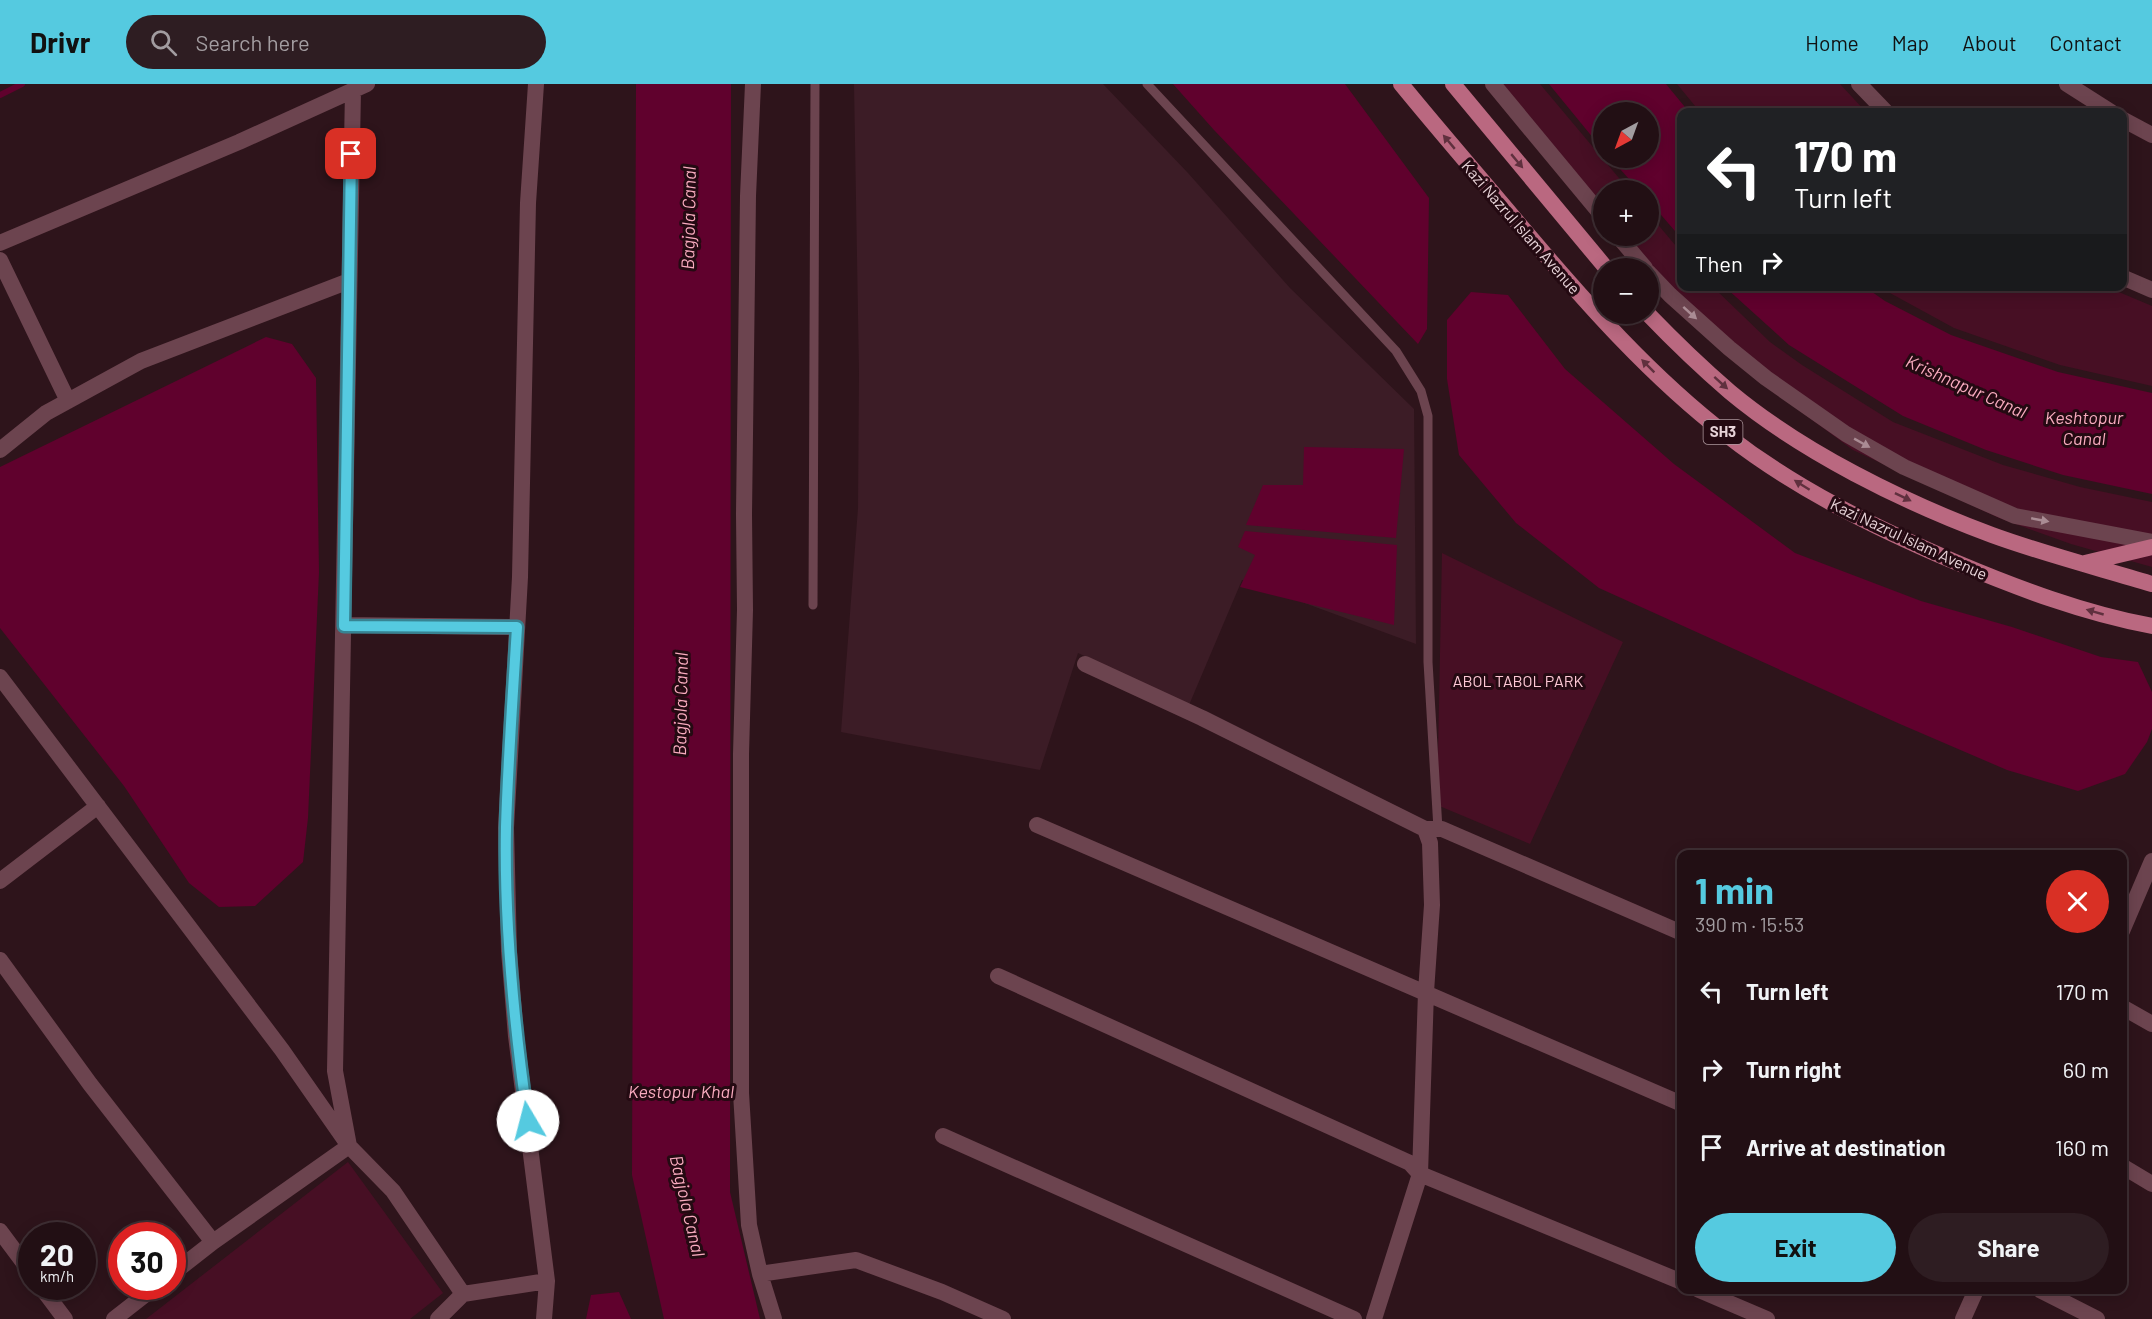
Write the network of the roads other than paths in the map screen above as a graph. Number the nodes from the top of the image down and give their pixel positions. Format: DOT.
graph roads {
  1 [pos="536,84"];
  2 [pos="753,84"];
  3 [pos="814,84"];
  4 [pos="1147,84"];
  5 [pos="1401,84"];
  6 [pos="1453,84"];
  7 [pos="1493,84"];
  8 [pos="1859,84"];
  9 [pos="2067,84"];
  10 [pos="360,87"];
  11 [pos="1882,108"];
  12 [pos="2105,108"];
  13 [pos="2127,122"];
  14 [pos="2152,135"];
  15 [pos="1593,205"];
  16 [pos="0,243"];
  17 [pos="1626,246"];
  18 [pos="1598,258"];
  19 [pos="1636,258"];
  20 [pos="0,260"];
  21 [pos="2127,279"];
  22 [pos="349,281"];
  23 [pos="1659,284"];
  24 [pos="2152,290"];
  25 [pos="1658,324"];
  26 [pos="68,401"];
  27 [pos="0,450"];
  28 [pos="2152,542"];
  29 [pos="2152,547"];
  30 [pos="2084,563"];
  31 [pos="2152,584"];
  32 [pos="813,605"];
  33 [pos="344,626"];
  34 [pos="2152,626"];
  35 [pos="517,627"];
  36 [pos="1085,664"];
  37 [pos="0,677"];
  38 [pos="98,806"];
  39 [pos="1036,825"];
  40 [pos="1432,829"];
  41 [pos="2152,863"];
  42 [pos="0,881"];
  43 [pos="2127,920"];
  44 [pos="1677,931"];
  45 [pos="0,960"];
  46 [pos="998,976"];
  47 [pos="1426,992"];
  48 [pos="2127,1010"];
  49 [pos="2152,1024"];
  50 [pos="1677,1102"];
  51 [pos="943,1136"];
  52 [pos="349,1146"];
  53 [pos="2127,1169"];
  54 [pos="1420,1174"];
  55 [pos="2152,1184"];
  56 [pos="1,1236"];
  57 [pos="213,1242"];
  58 [pos="18,1257"];
  59 [pos="186,1263"];
  60 [pos="760,1274"];
  61 [pos="1677,1280"];
  62 [pos="547,1281"];
  63 [pos="463,1293"];
  64 [pos="1709,1294"];
  65 [pos="1974,1294"];
  66 [pos="2048,1294"];
  67 [pos="51,1300"];
  68 [pos="138,1300"];
  69 [pos="65,1319"];
  70 [pos="114,1319"];
  71 [pos="438,1319"];
  72 [pos="544,1319"];
  73 [pos="774,1319"];
  74 [pos="1003,1319"];
  75 [pos="1354,1319"];
  76 [pos="1374,1319"];
  77 [pos="1767,1319"];
  78 [pos="1963,1319"];
  79 [pos="2097,1319"];
  1 -- 35 [label="street"];
  2 -- 60 [label="street"];
  3 -- 32 [label="lane"];
  4 -- 40 [label="lane"];
  34 -- 5 [label="main road, Kazi Nazrul Islam Avenue / SH3, one-way"];
  6 -- 18 [label="main road, one-way"];
  7 -- 15 [label="street"];
  8 -- 11 [label="street"];
  9 -- 12 [label="street"];
  10 -- 16 [label="street"];
  10 -- 22 [label="street"];
  13 -- 14 [label="street"];
  17 -- 19 [label="street"];
  20 -- 26 [label="street"];
  21 -- 24 [label="street"];
  22 -- 26 [label="street"];
  22 -- 33 [label="street"];
  23 -- 28 [label="street, one-way"];
  25 -- 30 [label="main road, SH3, one-way"];
  26 -- 27 [label="street"];
  29 -- 30 [label="main road"];
  30 -- 31 [label="main road, SH3"];
  33 -- 35 [label="street"];
  33 -- 52 [label="street"];
  35 -- 62 [label="street"];
  36 -- 40 [label="street"];
  37 -- 38 [label="street"];
  38 -- 42 [label="street"];
  38 -- 52 [label="street"];
  39 -- 47 [label="street"];
  40 -- 44 [label="street"];
  40 -- 47 [label="street"];
  41 -- 43 [label="street"];
  45 -- 57 [label="street"];
  46 -- 54 [label="street"];
  47 -- 50 [label="street"];
  47 -- 54 [label="street"];
  48 -- 49 [label="street"];
  51 -- 75 [label="street"];
  52 -- 57 [label="street"];
  52 -- 63 [label="street"];
  53 -- 55 [label="street"];
  54 -- 61 [label="street"];
  54 -- 76 [label="street"];
  56 -- 58 [label="street"];
  57 -- 59 [label="street"];
  60 -- 73 [label="street"];
  60 -- 74 [label="street"];
  62 -- 63 [label="street"];
  62 -- 72 [label="street"];
  63 -- 71 [label="street"];
  64 -- 77 [label="street"];
  65 -- 78 [label="street"];
  66 -- 79 [label="street"];
  67 -- 69 [label="street"];
  68 -- 70 [label="street"];
}
